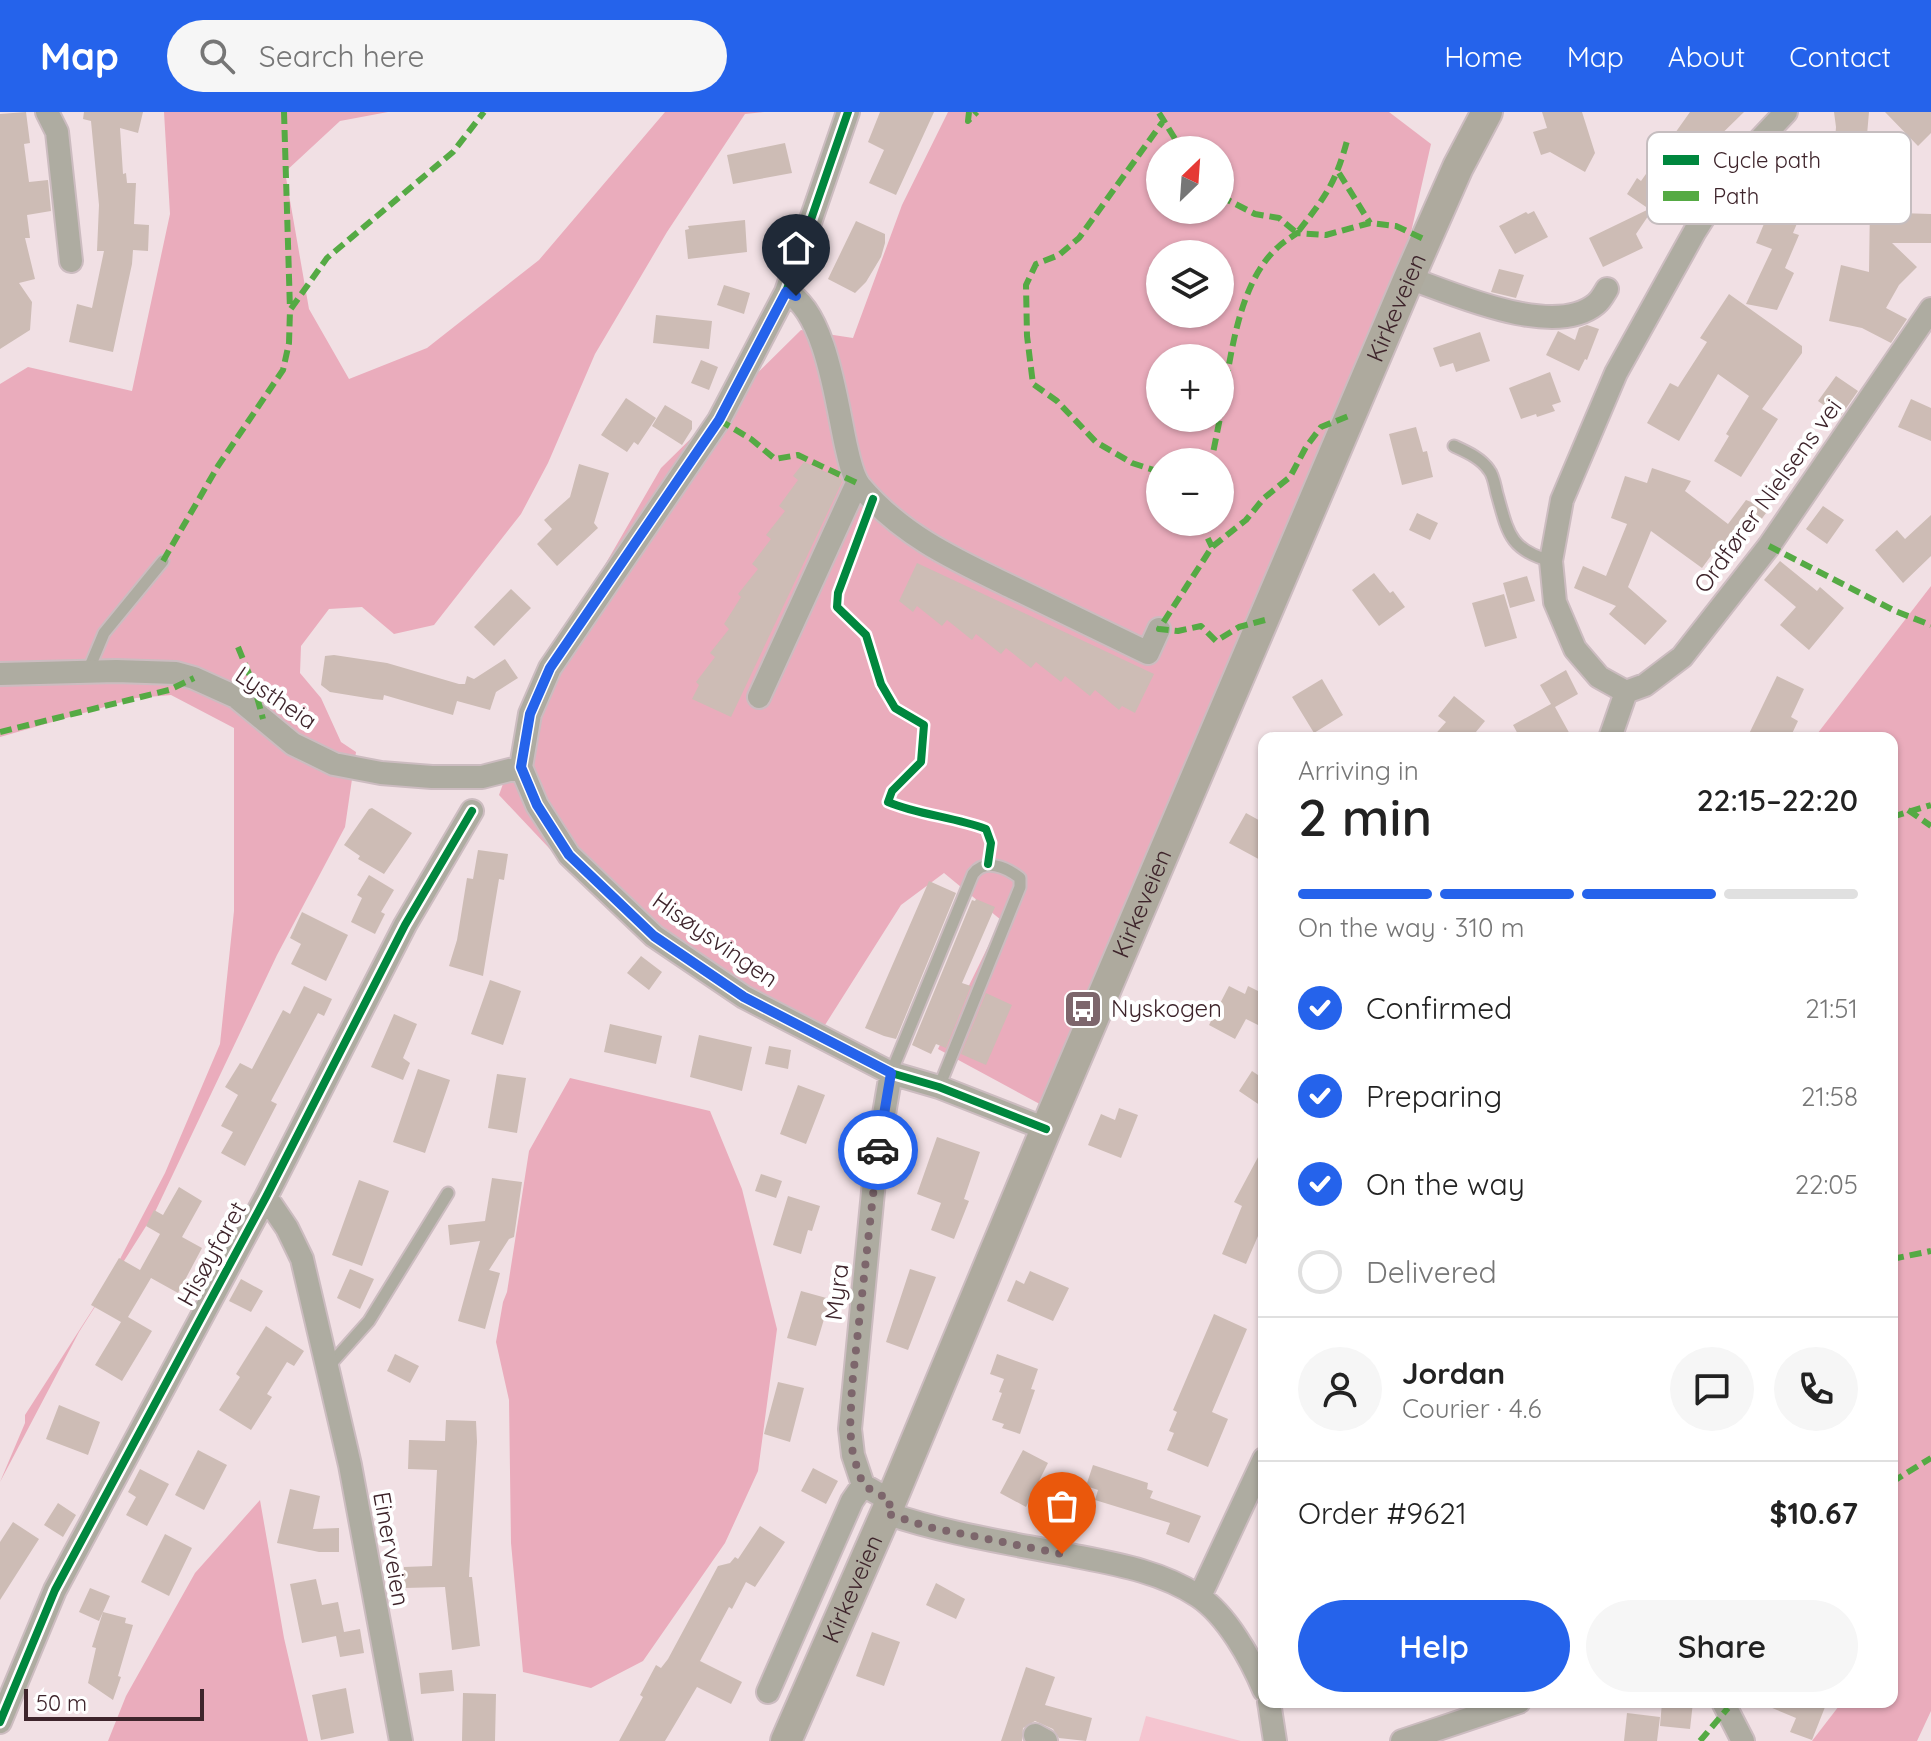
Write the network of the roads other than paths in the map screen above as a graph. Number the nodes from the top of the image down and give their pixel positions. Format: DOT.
graph roads {
  1 [pos="47,112"];
  2 [pos="848,112"];
  3 [pos="1487,112"];
  4 [pos="1786,112"];
  5 [pos="1767,132"];
  6 [pos="1699,224"];
  7 [pos="71,261"];
  8 [pos="1409,278"];
  9 [pos="1607,289"];
  10 [pos="786,292"];
  11 [pos="1931,309"];
  12 [pos="1454,446"];
  13 [pos="857,483"];
  14 [pos="163,561"];
  15 [pos="1551,561"];
  16 [pos="1159,629"];
  17 [pos="88,671"];
  18 [pos="0,674"];
  19 [pos="1626,692"];
  20 [pos="759,697"];
  21 [pos="1612,732"];
  22 [pos="521,767"];
  23 [pos="472,811"];
  24 [pos="891,1073"];
  25 [pos="939,1087"];
  26 [pos="1046,1129"];
  27 [pos="448,1193"];
  28 [pos="266,1197"];
  29 [pos="328,1367"];
  30 [pos="1258,1472"];
  31 [pos="863,1485"];
  32 [pos="888,1507"];
  33 [pos="1200,1596"];
  34 [pos="1258,1676"];
  35 [pos="768,1692"];
  36 [pos="1270,1708"];
  37 [pos="1501,1708"];
  38 [pos="1726,1708"];
  39 [pos="0,1722"];
  40 [pos="401,1741"];
  41 [pos="786,1741"];
  42 [pos="1275,1741"];
  43 [pos="1402,1741"];
  44 [pos="1743,1741"];
  1 -- 7 [label="street"];
  2 -- 10 [label="street"];
  3 -- 8 [label="main road, Kirkeveien"];
  4 -- 5 [label="street"];
  6 -- 15 [label="street"];
  8 -- 9 [label="street"];
  8 -- 26 [label="main road, Kirkeveien"];
  10 -- 13 [label="street"];
  10 -- 22 [label="street"];
  11 -- 19 [label="street, Ordfører Nielsens vei"];
  12 -- 15 [label="lane"];
  13 -- 16 [label="street"];
  13 -- 20 [label="street"];
  14 -- 17 [label="lane"];
  15 -- 19 [label="street"];
  17 -- 18 [label="street, Lystheia"];
  17 -- 22 [label="street, Lystheia"];
  19 -- 21 [label="street"];
  22 -- 24 [label="street, Hisøysvingen"];
  23 -- 28 [label="street, Hisøyfaret"];
  24 -- 25 [label="street, Hisøysvingen"];
  24 -- 25 [label="lane"];
  24 -- 31 [label="street, Myra"];
  25 -- 26 [label="street, Hisøysvingen"];
  26 -- 32 [label="main road, Kirkeveien"];
  27 -- 29 [label="lane"];
  28 -- 29 [label="street, Einerveien"];
  28 -- 39 [label="street, Hisøyfaret"];
  29 -- 40 [label="street, Einerveien"];
  30 -- 33 [label="street"];
  31 -- 32 [label="street"];
  31 -- 35 [label="street"];
  32 -- 33 [label="street"];
  32 -- 41 [label="main road, Kirkeveien"];
  33 -- 34 [label="street"];
  36 -- 42 [label="street"];
  37 -- 43 [label="street"];
  38 -- 44 [label="street"];
}
